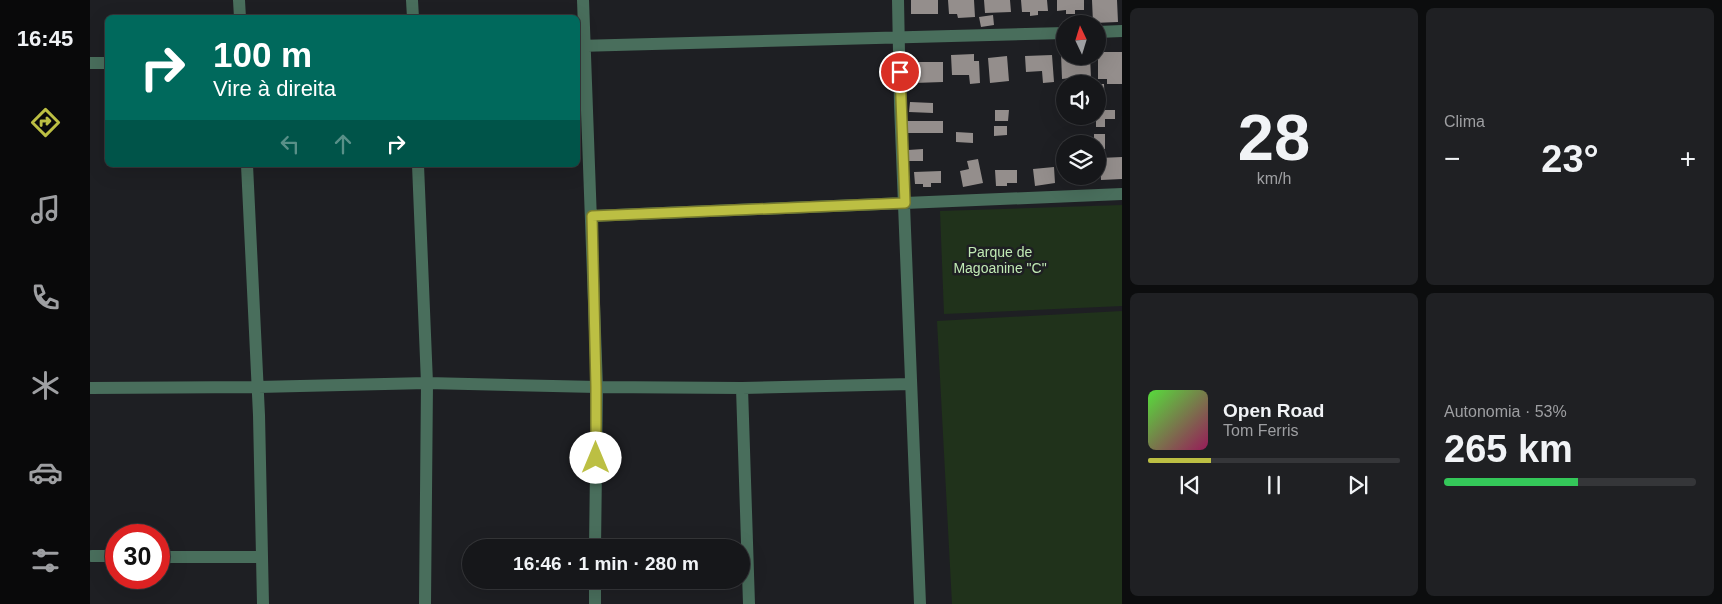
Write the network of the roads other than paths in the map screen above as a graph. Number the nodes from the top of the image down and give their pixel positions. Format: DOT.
graph roads {
  1 [pos="239,0"];
  2 [pos="412,0"];
  3 [pos="583,0"];
  4 [pos="898,0"];
  5 [pos="240,15"];
  6 [pos="413,15"];
  7 [pos="1122,31"];
  8 [pos="1106,32"];
  9 [pos="1056,33"];
  10 [pos="900,38"];
  11 [pos="582,46"];
  12 [pos="90,63"];
  13 [pos="105,63"];
  14 [pos="247,167"];
  15 [pos="418,167"];
  16 [pos="1122,194"];
  17 [pos="905,203"];
  18 [pos="592,216"];
  19 [pos="427,383"];
  20 [pos="911,384"];
  21 [pos="258,387"];
  22 [pos="596,387"];
  23 [pos="90,388"];
  24 [pos="742,388"];
  25 [pos="595,539"];
  26 [pos="92,556"];
  27 [pos="105,556"];
  28 [pos="170,557"];
  29 [pos="262,558"];
  30 [pos="595,589"];
  31 [pos="263,604"];
  32 [pos="425,604"];
  33 [pos="595,604"];
  34 [pos="749,604"];
  35 [pos="920,604"];
  1 -- 5 [label="street"];
  2 -- 6 [label="street"];
  3 -- 11 [label="street"];
  4 -- 10 [label="street"];
  7 -- 8 [label="street"];
  9 -- 10 [label="street"];
  10 -- 11 [label="street"];
  10 -- 17 [label="street"];
  11 -- 18 [label="street"];
  12 -- 13 [label="street"];
  14 -- 21 [label="street"];
  15 -- 19 [label="street"];
  16 -- 17 [label="street"];
  17 -- 18 [label="street"];
  17 -- 20 [label="street"];
  18 -- 22 [label="street"];
  19 -- 21 [label="street"];
  19 -- 22 [label="street"];
  19 -- 32 [label="street"];
  20 -- 24 [label="street"];
  20 -- 35 [label="street"];
  21 -- 23 [label="street"];
  21 -- 29 [label="street"];
  22 -- 24 [label="street"];
  22 -- 25 [label="street"];
  24 -- 34 [label="street"];
  26 -- 27 [label="street"];
  28 -- 29 [label="street"];
  29 -- 31 [label="street"];
  30 -- 33 [label="street"];
}
